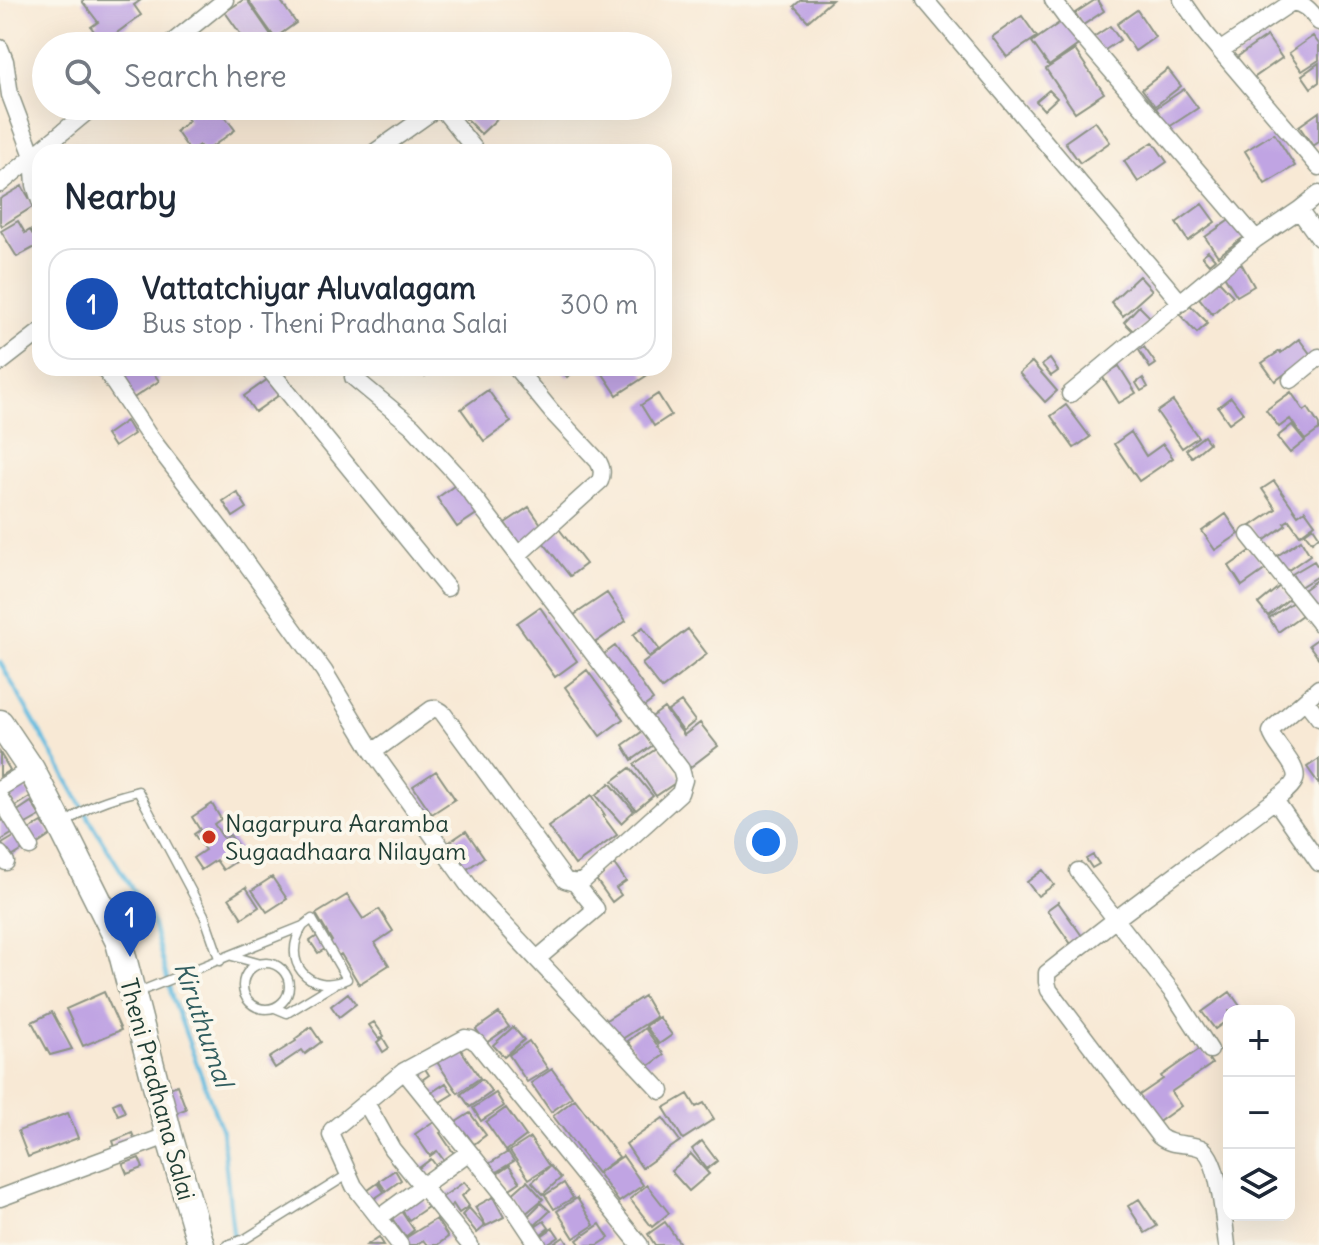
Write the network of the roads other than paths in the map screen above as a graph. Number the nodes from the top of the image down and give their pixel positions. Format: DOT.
graph roads {
  1 [pos="225,0"];
  2 [pos="925,0"];
  3 [pos="1053,0"];
  4 [pos="1182,0"];
  5 [pos="1319,22"];
  6 [pos="185,32"];
  7 [pos="0,48"];
  8 [pos="1221,50"];
  9 [pos="77,120"];
  10 [pos="420,120"];
  11 [pos="451,120"];
  12 [pos="48,144"];
  13 [pos="386,144"];
  14 [pos="471,144"];
  15 [pos="32,153"];
  16 [pos="32,157"];
  17 [pos="1319,167"];
  18 [pos="0,184"];
  19 [pos="1319,194"];
  20 [pos="1299,210"];
  21 [pos="1319,238"];
  22 [pos="1256,239"];
  23 [pos="1181,303"];
  24 [pos="32,338"];
  25 [pos="1319,357"];
  26 [pos="0,363"];
  27 [pos="109,376"];
  28 [pos="275,376"];
  29 [pos="523,376"];
  30 [pos="353,377"];
  31 [pos="1291,380"];
  32 [pos="1070,394"];
  33 [pos="1249,535"];
  34 [pos="519,554"];
  35 [pos="447,588"];
  36 [pos="1319,623"];
  37 [pos="1319,688"];
  38 [pos="1305,700"];
  39 [pos="1319,718"];
  40 [pos="0,723"];
  41 [pos="373,752"];
  42 [pos="31,769"];
  43 [pos="0,788"];
  44 [pos="0,798"];
  45 [pos="1275,800"];
  46 [pos="68,822"];
  47 [pos="30,847"];
  48 [pos="1319,863"];
  49 [pos="1078,871"];
  50 [pos="575,883"];
  51 [pos="1116,919"];
  52 [pos="303,926"];
  53 [pos="232,956"];
  54 [pos="537,959"];
  55 [pos="220,961"];
  56 [pos="262,964"];
  57 [pos="299,968"];
  58 [pos="287,977"];
  59 [pos="337,983"];
  60 [pos="141,991"];
  61 [pos="275,1008"];
  62 [pos="1210,1050"];
  63 [pos="404,1071"];
  64 [pos="661,1091"];
  65 [pos="366,1103"];
  66 [pos="169,1135"];
  67 [pos="469,1152"];
  68 [pos="349,1174"];
  69 [pos="423,1187"];
  70 [pos="0,1198"];
  71 [pos="380,1217"];
  72 [pos="201,1245"];
  73 [pos="227,1245"];
  74 [pos="400,1245"];
  75 [pos="470,1245"];
  76 [pos="538,1245"];
  77 [pos="640,1245"];
  78 [pos="1227,1245"];
  1 -- 6 [label="street"];
  2 -- 23 [label="street"];
  3 -- 22 [label="street"];
  4 -- 8 [label="street"];
  5 -- 8 [label="street"];
  7 -- 15 [label="street"];
  8 -- 17 [label="street"];
  9 -- 12 [label="street"];
  10 -- 13 [label="street"];
  11 -- 14 [label="street"];
  16 -- 18 [label="street"];
  19 -- 20 [label="street"];
  20 -- 21 [label="street"];
  20 -- 22 [label="street"];
  22 -- 23 [label="street"];
  23 -- 32 [label="street"];
  24 -- 26 [label="street"];
  25 -- 31 [label="street"];
  27 -- 41 [label="street"];
  28 -- 35 [label="street"];
  29 -- 34 [label="street"];
  30 -- 34 [label="street"];
  33 -- 36 [label="street"];
  34 -- 50 [label="street"];
  37 -- 38 [label="street"];
  38 -- 39 [label="street"];
  38 -- 45 [label="street"];
  40 -- 42 [label="main road, Theni Pradhana Salai"];
  41 -- 50 [label="street"];
  41 -- 54 [label="street"];
  42 -- 43 [label="street"];
  42 -- 46 [label="main road, Theni Pradhana Salai"];
  44 -- 47 [label="street"];
  45 -- 48 [label="street"];
  45 -- 51 [label="street"];
  46 -- 55 [label="lane"];
  46 -- 60 [label="main road, Theni Pradhana Salai"];
  49 -- 51 [label="street"];
  50 -- 54 [label="street"];
  51 -- 62 [label="street"];
  51 -- 78 [label="street"];
  52 -- 53 [label="lane"];
  52 -- 57 [label="lane"];
  52 -- 59 [label="lane"];
  53 -- 55 [label="lane"];
  53 -- 56 [label="lane"];
  54 -- 64 [label="street"];
  55 -- 60 [label="lane"];
  56 -- 58 [label="lane"];
  56 -- 61 [label="lane"];
  57 -- 58 [label="lane"];
  57 -- 59 [label="lane"];
  58 -- 61 [label="lane"];
  59 -- 61 [label="lane"];
  60 -- 66 [label="main road, Theni Pradhana Salai"];
  63 -- 65 [label="street"];
  63 -- 67 [label="street"];
  63 -- 77 [label="street"];
  65 -- 68 [label="street"];
  65 -- 69 [label="street"];
  66 -- 70 [label="street"];
  66 -- 72 [label="main road, Theni Pradhana Salai"];
  67 -- 69 [label="street"];
  67 -- 76 [label="street"];
  68 -- 71 [label="street"];
  68 -- 73 [label="lane"];
  69 -- 71 [label="street"];
  69 -- 75 [label="street"];
  71 -- 74 [label="street"];
}
